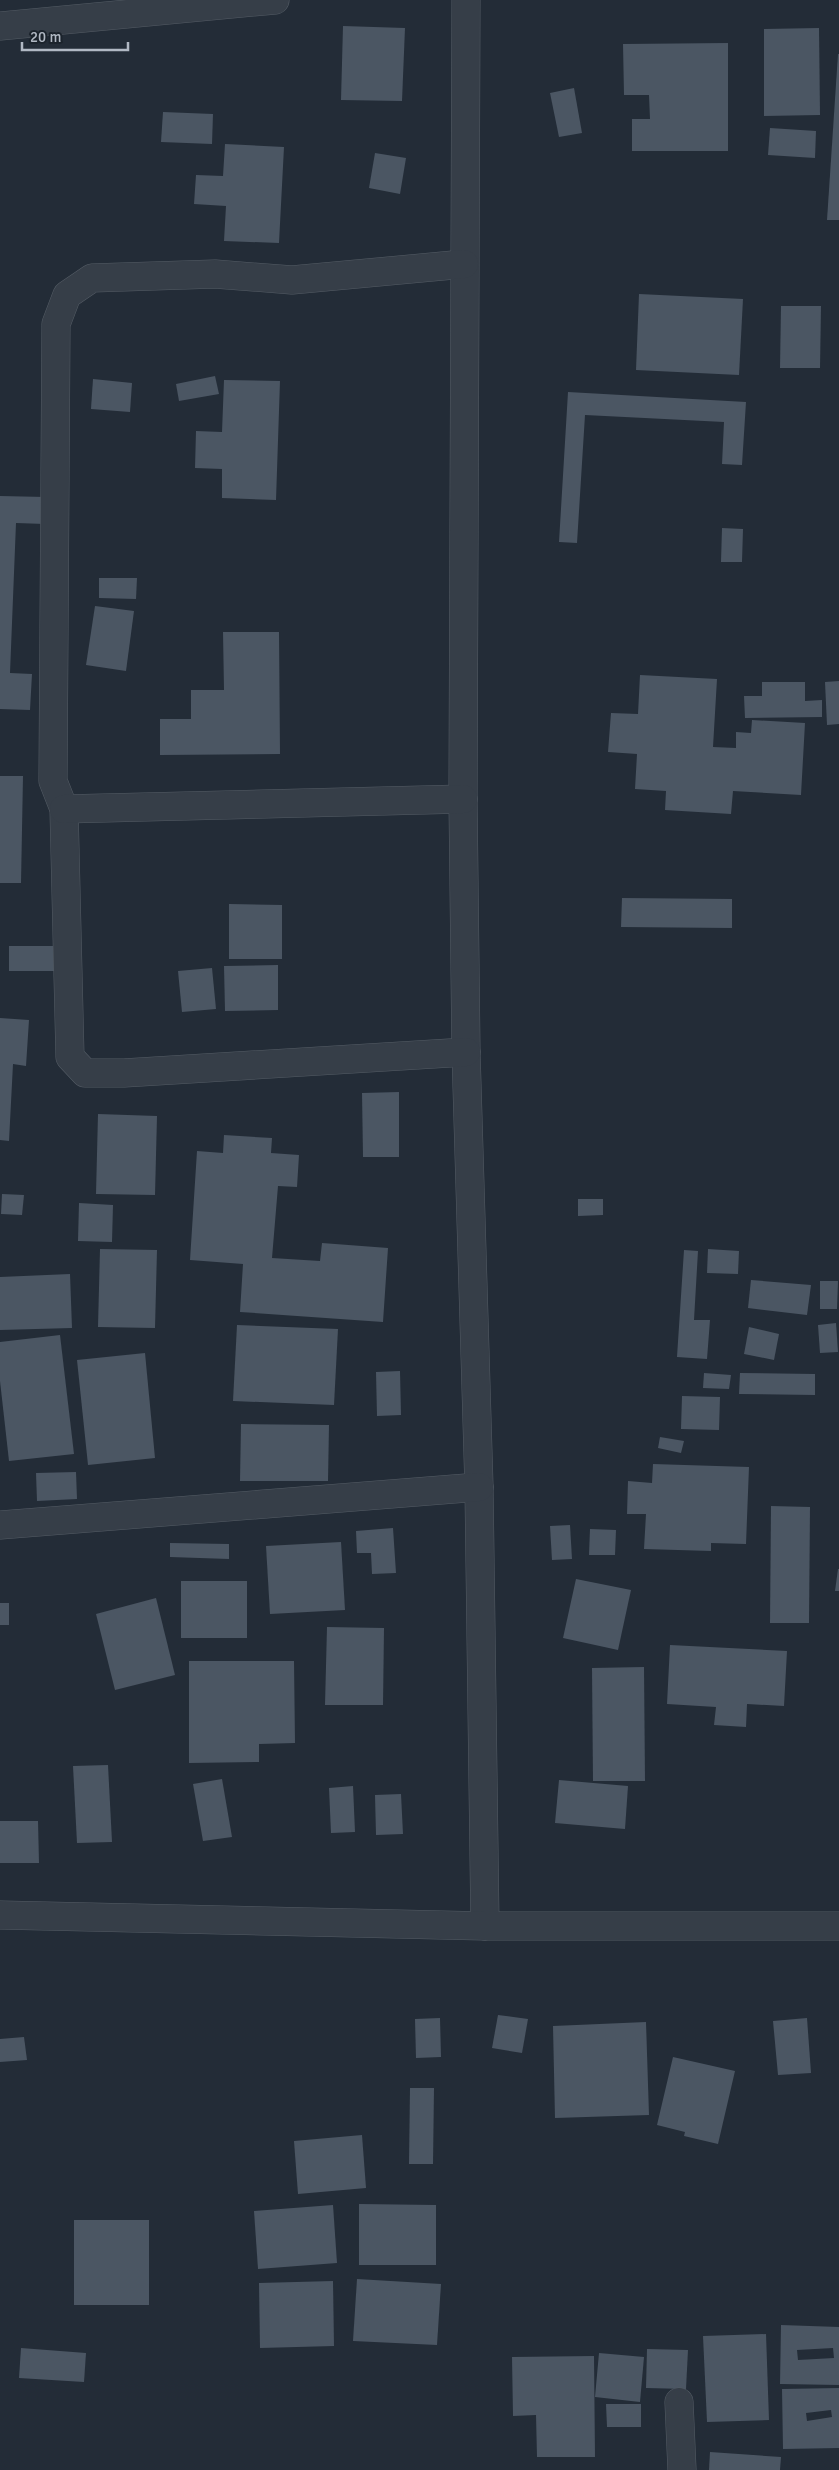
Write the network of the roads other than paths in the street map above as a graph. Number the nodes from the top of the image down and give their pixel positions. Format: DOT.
graph roads {
  1 [pos="275,0"];
  2 [pos="466,0"];
  3 [pos="0,26"];
  4 [pos="464,264"];
  5 [pos="463,799"];
  6 [pos="64,809"];
  7 [pos="466,1052"];
  8 [pos="479,1487"];
  9 [pos="0,1524"];
  10 [pos="0,1915"];
  11 [pos="485,1926"];
  12 [pos="839,1926"];
  13 [pos="679,2402"];
  14 [pos="682,2470"];
  1 -- 3 [label="street"];
  2 -- 4 [label="street"];
  4 -- 5 [label="street"];
  4 -- 6 [label="street"];
  5 -- 6 [label="street"];
  5 -- 7 [label="street"];
  6 -- 7 [label="street"];
  7 -- 8 [label="street"];
  8 -- 9 [label="street"];
  8 -- 11 [label="street"];
  10 -- 11 [label="street"];
  11 -- 12 [label="street"];
  13 -- 14 [label="street"];
}
